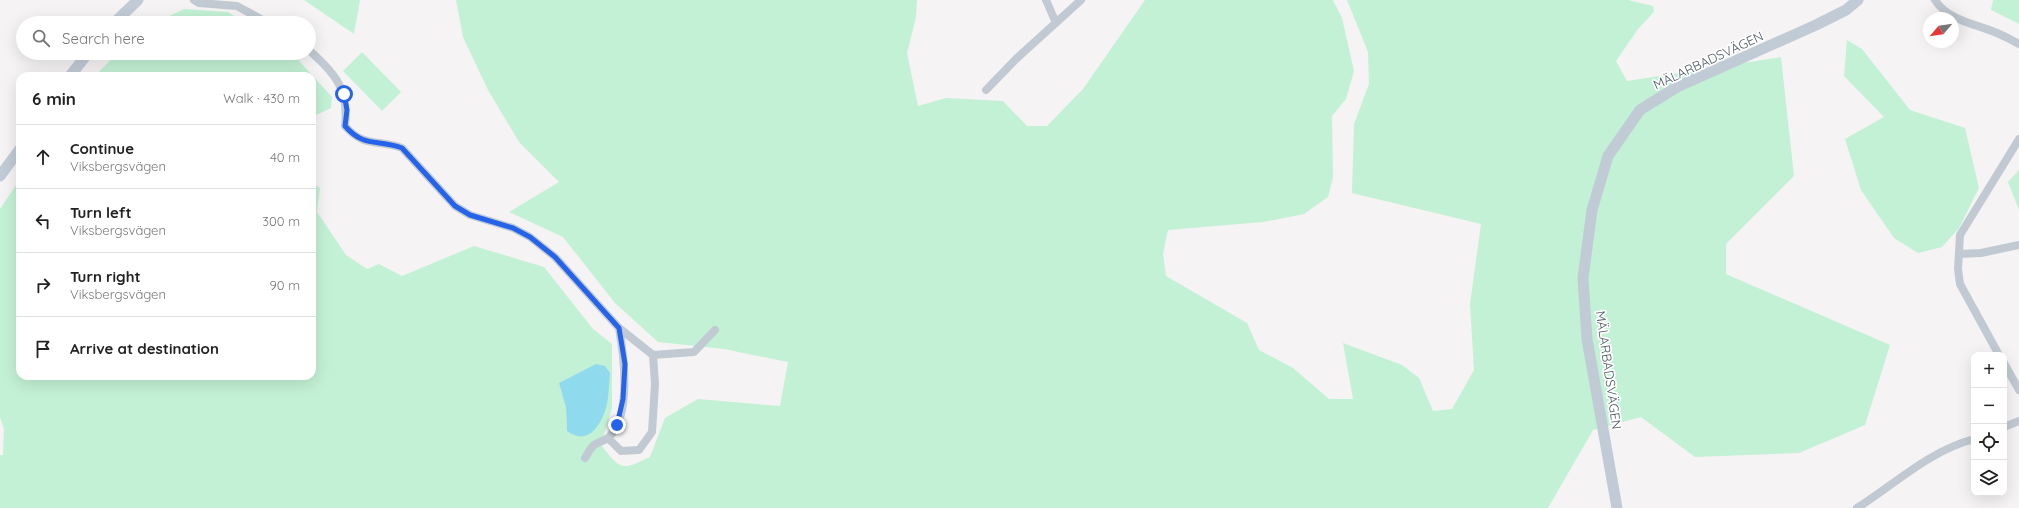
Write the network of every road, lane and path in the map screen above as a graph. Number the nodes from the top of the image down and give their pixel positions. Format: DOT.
graph roads {
  1 [pos="138,0"];
  2 [pos="194,0"];
  3 [pos="1046,0"];
  4 [pos="1081,0"];
  5 [pos="1858,0"];
  6 [pos="1935,0"];
  7 [pos="121,16"];
  8 [pos="255,16"];
  9 [pos="1056,23"];
  10 [pos="2019,44"];
  11 [pos="316,56"];
  12 [pos="83,60"];
  13 [pos="73,72"];
  14 [pos="986,90"];
  15 [pos="2019,139"];
  16 [pos="16,154"];
  17 [pos="0,176"];
  18 [pos="2019,245"];
  19 [pos="1959,254"];
  20 [pos="619,328"];
  21 [pos="715,330"];
  22 [pos="1997,352"];
  23 [pos="653,356"];
  24 [pos="2007,368"];
  25 [pos="2019,390"];
  26 [pos="2019,421"];
  27 [pos="2007,426"];
  28 [pos="608,438"];
  29 [pos="1971,440"];
  30 [pos="585,458"];
  31 [pos="1617,508"];
  32 [pos="1857,508"];
  1 -- 7 [label="street"];
  2 -- 8 [label="street"];
  3 -- 9 [label="street"];
  4 -- 9 [label="street"];
  5 -- 31 [label="street, MÄLARBADSVÄGEN"];
  6 -- 10 [label="street"];
  9 -- 14 [label="street"];
  11 -- 20 [label="street"];
  12 -- 13 [label="street"];
  15 -- 19 [label="street"];
  16 -- 17 [label="street"];
  18 -- 19 [label="street"];
  19 -- 22 [label="street"];
  20 -- 23 [label="street"];
  20 -- 28 [label="street"];
  21 -- 23 [label="street"];
  23 -- 28 [label="street"];
  24 -- 25 [label="street"];
  26 -- 27 [label="street"];
  28 -- 30 [label="street"];
  29 -- 32 [label="street"];
}
